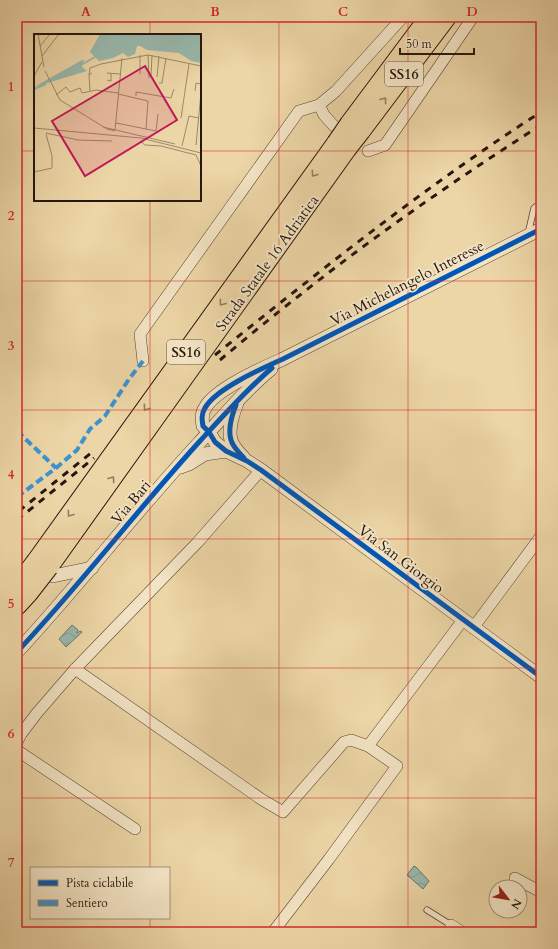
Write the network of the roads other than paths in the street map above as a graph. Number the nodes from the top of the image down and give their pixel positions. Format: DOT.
graph roads {
  1 [pos="403,17"];
  2 [pos="429,17"];
  3 [pos="447,17"];
  4 [pos="473,17"];
  5 [pos="319,106"];
  6 [pos="346,135"];
  7 [pos="368,151"];
  8 [pos="541,204"];
  9 [pos="541,229"];
  10 [pos="528,235"];
  11 [pos="283,359"];
  12 [pos="142,361"];
  13 [pos="238,400"];
  14 [pos="209,432"];
  15 [pos="229,446"];
  16 [pos="176,468"];
  17 [pos="261,470"];
  18 [pos="541,536"];
  19 [pos="46,568"];
  20 [pos="92,568"];
  21 [pos="73,589"];
  22 [pos="21,595"];
  23 [pos="468,624"];
  24 [pos="17,652"];
  25 [pos="75,669"];
  26 [pos="541,677"];
  27 [pos="17,742"];
  28 [pos="368,746"];
  29 [pos="17,748"];
  30 [pos="135,829"];
  31 [pos="515,878"];
  32 [pos="541,892"];
  33 [pos="427,910"];
  34 [pos="450,925"];
  35 [pos="273,932"];
  36 [pos="462,932"];
  1 -- 5 [label="street"];
  2 -- 6 [label="highway, Strada Statale 16 Adriatica / SS16"];
  6 -- 3 [label="highway, Strada Statale 16 Adriatica / SS16, one-way"];
  4 -- 7 [label="street"];
  5 -- 6 [label="street"];
  5 -- 12 [label="street"];
  6 -- 19 [label="highway, Strada Statale 16 Adriatica / SS16"];
  8 -- 10 [label="lane"];
  9 -- 10 [label="street, Via Michelangelo Interesse"];
  10 -- 11 [label="street, Via Michelangelo Interesse"];
  11 -- 13 [label="street, Via Michelangelo Interesse"];
  11 -- 14 [label="street, Via Michelangelo Interesse"];
  13 -- 14 [label="street, Via Michelangelo Interesse"];
  13 -- 15 [label="street"];
  14 -- 15 [label="street, Via San Giorgio"];
  14 -- 16 [label="street, Via Bari"];
  15 -- 16 [label="street"];
  15 -- 17 [label="street, Via San Giorgio"];
  16 -- 20 [label="street, Via Bari"];
  17 -- 23 [label="street, Via San Giorgio"];
  17 -- 25 [label="street"];
  18 -- 23 [label="street"];
  19 -- 20 [label="street"];
  19 -- 21 [label="street"];
  19 -- 22 [label="highway, Strada Statale 16 Adriatica / SS16, bridge"];
  20 -- 21 [label="street, Via Bari"];
  21 -- 24 [label="street, Via Bari"];
  23 -- 26 [label="street, Via San Giorgio"];
  23 -- 28 [label="street"];
  25 -- 27 [label="street"];
  25 -- 28 [label="street"];
  28 -- 35 [label="street"];
  29 -- 30 [label="street"];
  31 -- 32 [label="street"];
  33 -- 34 [label="lane"];
  34 -- 36 [label="street"];
}
